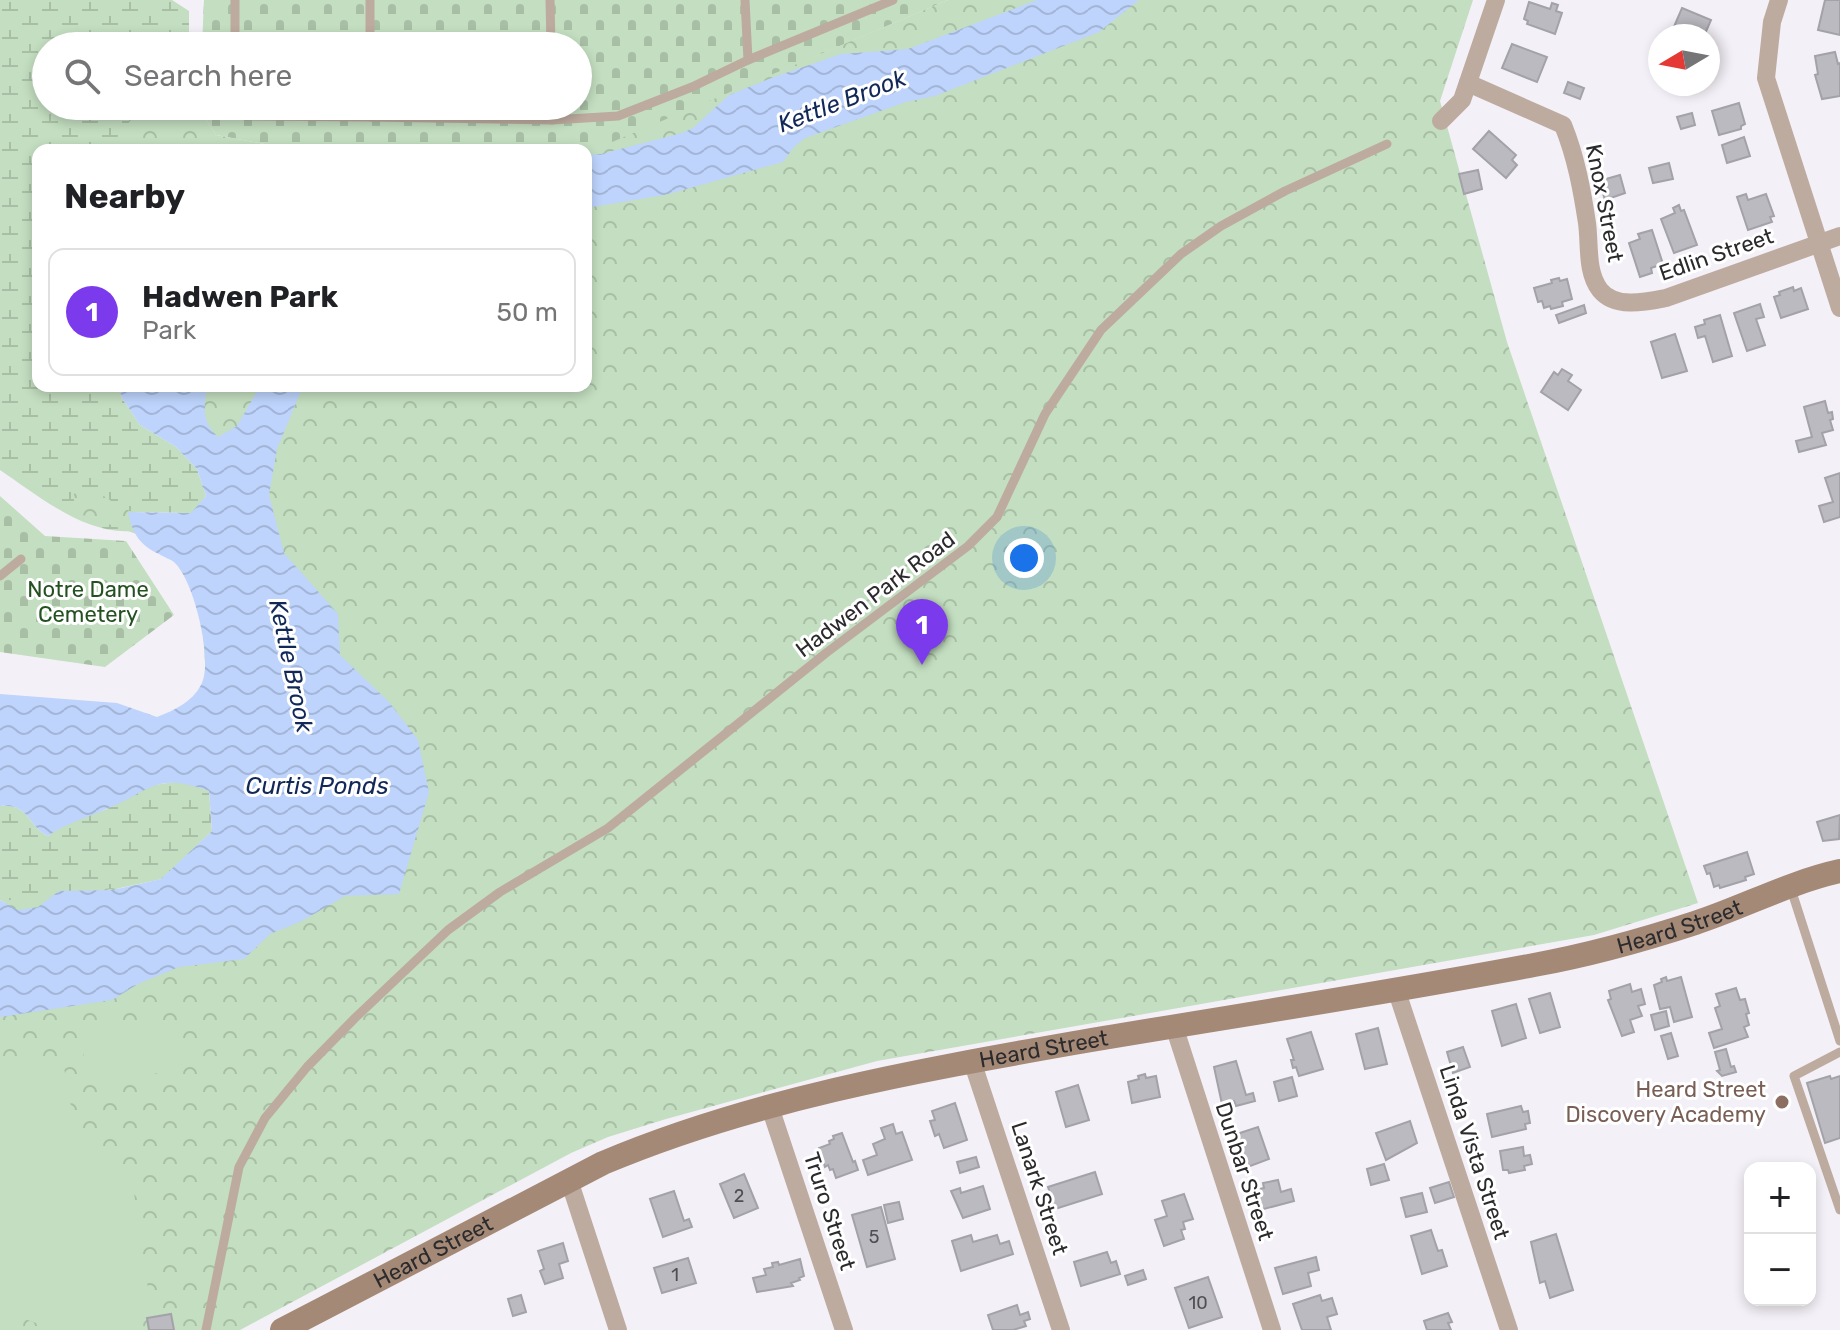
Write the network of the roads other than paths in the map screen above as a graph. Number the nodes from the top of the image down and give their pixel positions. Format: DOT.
graph roads {
  1 [pos="235,0"];
  2 [pos="370,0"];
  3 [pos="550,0"];
  4 [pos="745,0"];
  5 [pos="893,0"];
  6 [pos="1496,0"];
  7 [pos="1779,0"];
  8 [pos="235,32"];
  9 [pos="370,32"];
  10 [pos="551,32"];
  11 [pos="748,60"];
  12 [pos="1468,83"];
  13 [pos="592,118"];
  14 [pos="1441,121"];
  15 [pos="1387,144"];
  16 [pos="1840,236"];
  17 [pos="1820,244"];
  18 [pos="1606,294"];
  19 [pos="1840,308"];
  20 [pos="21,559"];
  21 [pos="0,576"];
  22 [pos="1840,871"];
  23 [pos="1790,886"];
  24 [pos="1396,989"];
  25 [pos="1174,1026"];
  26 [pos="1840,1041"];
  27 [pos="1840,1052"];
  28 [pos="972,1061"];
  29 [pos="770,1107"];
  30 [pos="569,1180"];
  31 [pos="1840,1210"];
  32 [pos="206,1330"];
  33 [pos="282,1330"];
  34 [pos="618,1330"];
  35 [pos="844,1330"];
  36 [pos="1061,1330"];
  37 [pos="1272,1330"];
  38 [pos="1509,1330"];
  1 -- 8 [label="lane"];
  2 -- 9 [label="lane"];
  3 -- 10 [label="lane"];
  4 -- 11 [label="lane"];
  5 -- 11 [label="lane"];
  6 -- 12 [label="street"];
  7 -- 17 [label="street"];
  11 -- 13 [label="lane"];
  12 -- 14 [label="street"];
  12 -- 18 [label="street, Knox Street"];
  15 -- 32 [label="lane, Hadwen Park Road"];
  16 -- 17 [label="street, Edlin Street"];
  17 -- 18 [label="street, Edlin Street"];
  17 -- 19 [label="street"];
  20 -- 21 [label="lane"];
  22 -- 23 [label="street, Heard Street"];
  23 -- 24 [label="street, Heard Street"];
  23 -- 26 [label="lane"];
  24 -- 25 [label="street, Heard Street"];
  24 -- 38 [label="street, Linda Vista Street"];
  25 -- 28 [label="street, Heard Street"];
  25 -- 37 [label="street, Dunbar Street"];
  27 -- 31 [label="lane"];
  28 -- 29 [label="street, Heard Street"];
  28 -- 36 [label="street, Lanark Street"];
  29 -- 30 [label="street, Heard Street"];
  29 -- 35 [label="street, Truro Street"];
  30 -- 33 [label="street, Heard Street"];
  30 -- 34 [label="street"];
}
